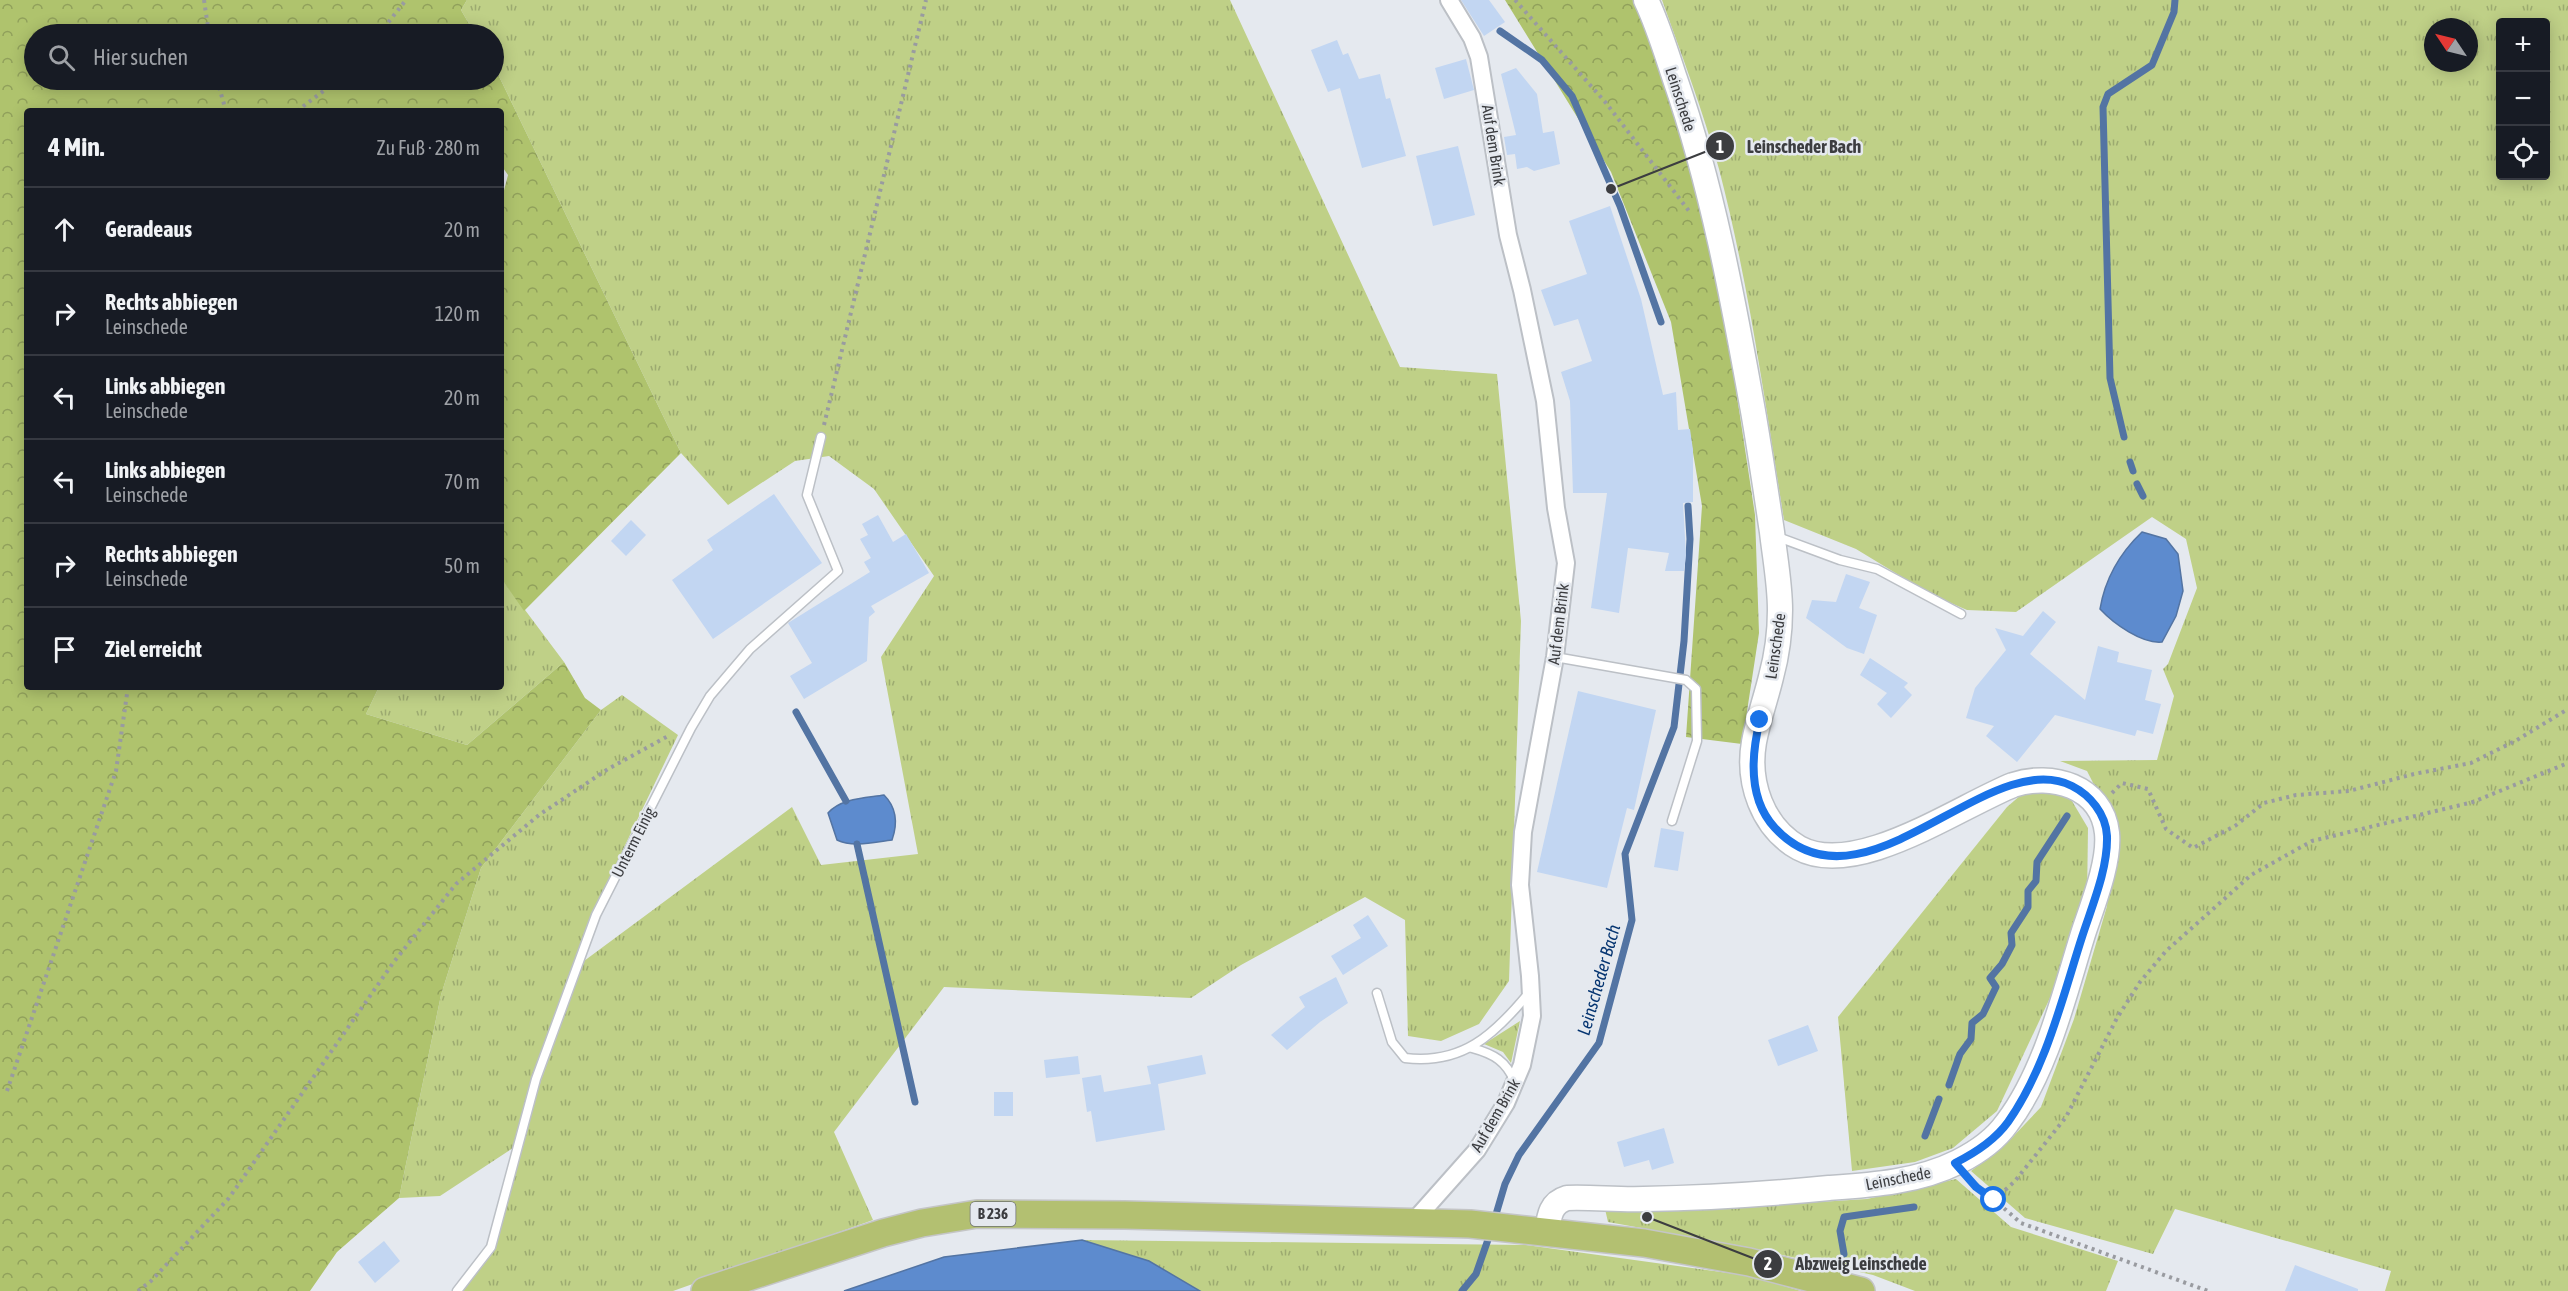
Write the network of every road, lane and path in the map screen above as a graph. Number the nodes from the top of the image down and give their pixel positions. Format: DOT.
graph roads {
  1 [pos="204,0"];
  2 [pos="406,0"];
  3 [pos="926,0"];
  4 [pos="1449,0"];
  5 [pos="1515,0"];
  6 [pos="1646,0"];
  7 [pos="208,24"];
  8 [pos="387,24"];
  9 [pos="219,90"];
  10 [pos="325,90"];
  11 [pos="225,108"];
  12 [pos="301,108"];
  13 [pos="1691,213"];
  14 [pos="821,437"];
  15 [pos="1772,535"];
  16 [pos="1960,614"];
  17 [pos="1555,657"];
  18 [pos="128,690"];
  19 [pos="2568,709"];
  20 [pos="695,721"];
  21 [pos="2568,763"];
  22 [pos="2097,807"];
  23 [pos="1672,821"];
  24 [pos="1531,991"];
  25 [pos="1377,993"];
  26 [pos="1472,1048"];
  27 [pos="1515,1083"];
  28 [pos="7,1091"];
  29 [pos="1955,1163"];
  30 [pos="1994,1200"];
  31 [pos="1413,1222"];
  32 [pos="1548,1232"];
  33 [pos="138,1291"];
  34 [pos="457,1291"];
  35 [pos="705,1291"];
  36 [pos="1861,1291"];
  37 [pos="2208,1291"];
  1 -- 7 [label="path"];
  2 -- 8 [label="path"];
  3 -- 14 [label="path"];
  4 -- 17 [label="street, Auf dem Brink"];
  5 -- 13 [label="path"];
  6 -- 15 [label="main road, Leinschede"];
  9 -- 11 [label="path"];
  10 -- 12 [label="path"];
  14 -- 20 [label="lane, Unterm Einig"];
  15 -- 16 [label="lane"];
  15 -- 22 [label="main road, Leinschede"];
  17 -- 23 [label="lane"];
  17 -- 24 [label="street, Auf dem Brink"];
  18 -- 28 [label="path"];
  19 -- 22 [label="path"];
  20 -- 33 [label="path"];
  20 -- 34 [label="lane, Unterm Einig"];
  21 -- 30 [label="path"];
  22 -- 29 [label="main road, Leinschede"];
  24 -- 26 [label="lane"];
  24 -- 27 [label="street, Auf dem Brink"];
  25 -- 26 [label="lane"];
  26 -- 27 [label="lane"];
  27 -- 31 [label="street, Auf dem Brink"];
  29 -- 30 [label="path"];
  29 -- 32 [label="main road, Leinschede"];
  30 -- 37 [label="path"];
  31 -- 32 [label="main road, B 236"];
  31 -- 35 [label="main road, B 236"];
  32 -- 36 [label="main road, B 236"];
}
